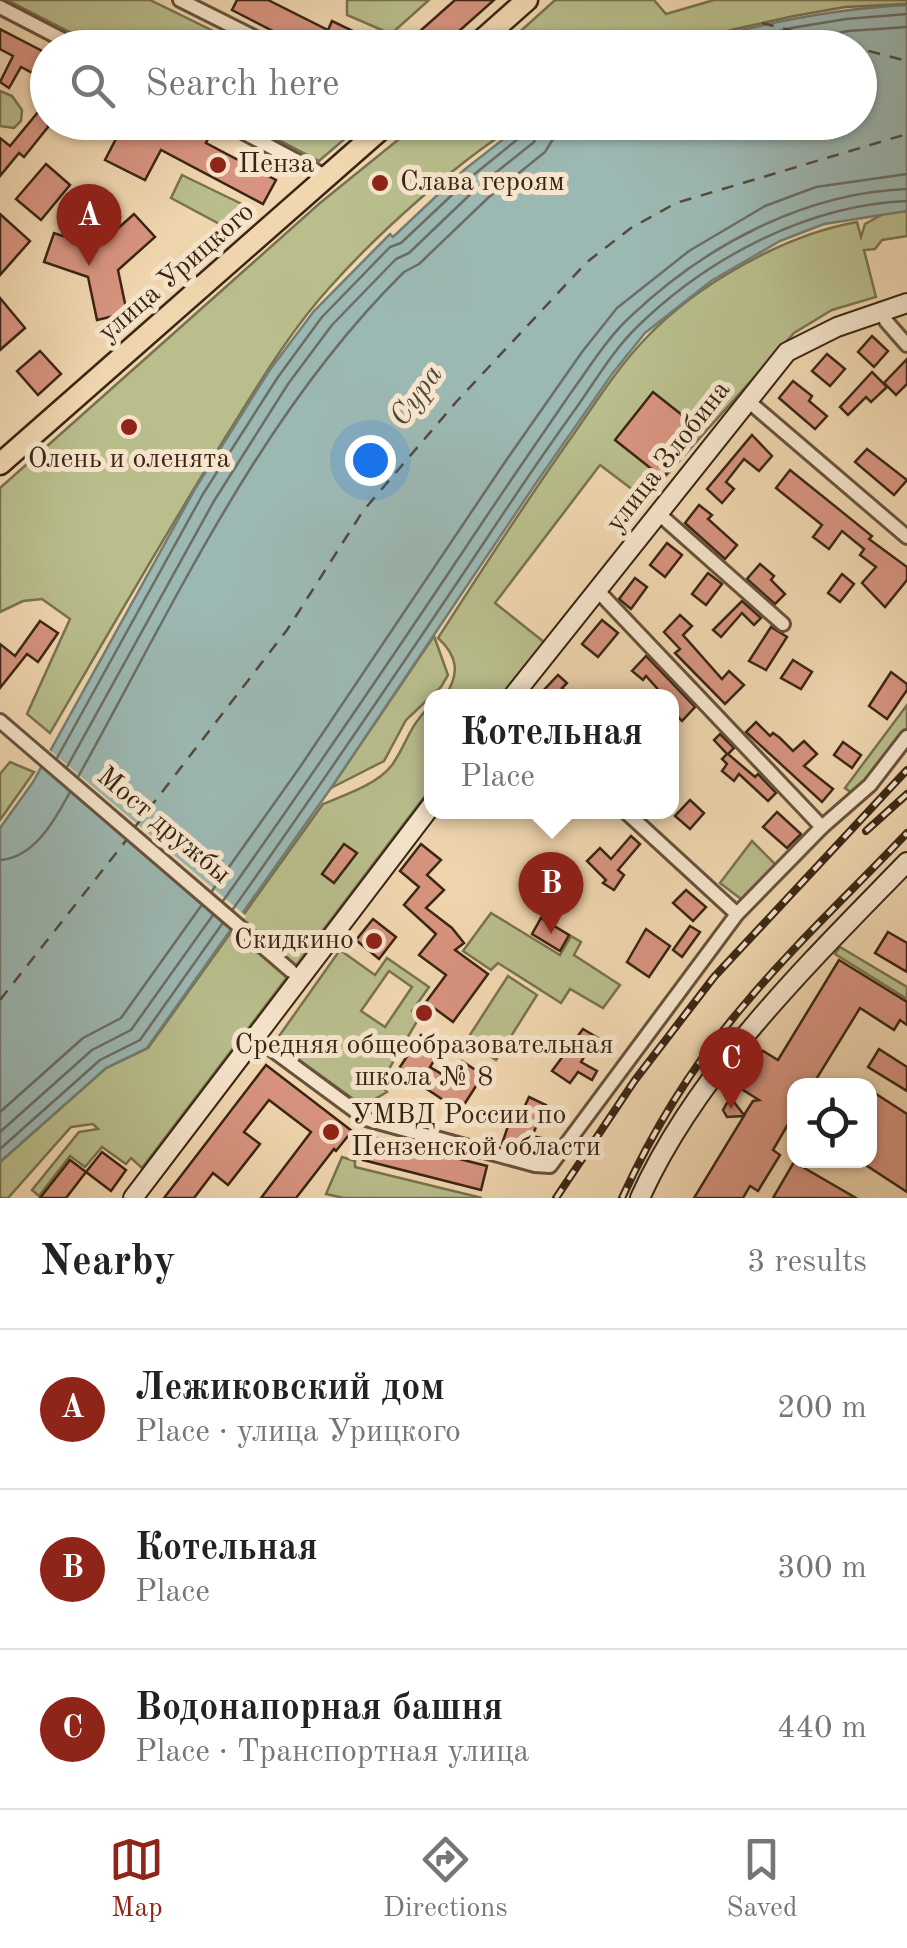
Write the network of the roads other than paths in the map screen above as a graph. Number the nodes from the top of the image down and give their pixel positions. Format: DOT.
graph roads {
  1 [pos="180,0"];
  2 [pos="527,0"];
  3 [pos="0,6"];
  4 [pos="45,30"];
  5 [pos="240,30"];
  6 [pos="493,30"];
  7 [pos="257,140"];
  8 [pos="369,140"];
  9 [pos="327,178"];
  10 [pos="907,303"];
  11 [pos="882,310"];
  12 [pos="907,345"];
  13 [pos="747,400"];
  14 [pos="0,464"];
  15 [pos="659,514"];
  16 [pos="907,537"];
  17 [pos="597,590"];
  18 [pos="783,624"];
  19 [pos="519,689"];
  20 [pos="0,721"];
  21 [pos="907,737"];
  22 [pos="424,815"];
  23 [pos="634,819"];
  24 [pos="822,827"];
  25 [pos="907,862"];
  26 [pos="737,914"];
  27 [pos="291,971"];
  28 [pos="255,1037"];
  29 [pos="133,1198"];
  30 [pos="640,1198"];
  1 -- 5 [label="street"];
  2 -- 6 [label="main road"];
  3 -- 4 [label="street"];
  7 -- 9 [label="street"];
  8 -- 9 [label="main road, улица Урицкого"];
  9 -- 14 [label="main road, улица Урицкого"];
  10 -- 11 [label="main road, улица Злобина"];
  11 -- 12 [label="street"];
  11 -- 13 [label="main road, улица Злобина"];
  13 -- 15 [label="main road, улица Злобина"];
  13 -- 16 [label="street"];
  15 -- 17 [label="main road, улица Злобина"];
  15 -- 18 [label="street"];
  17 -- 19 [label="main road, улица Злобина"];
  17 -- 24 [label="street"];
  20 -- 27 [label="street, Мост дружбы"];
  21 -- 24 [label="street"];
  22 -- 28 [label="main road"];
  23 -- 26 [label="street"];
  24 -- 26 [label="street"];
  25 -- 30 [label="main road"];
  26 -- 28 [label="street"];
  28 -- 29 [label="main road"];
}
